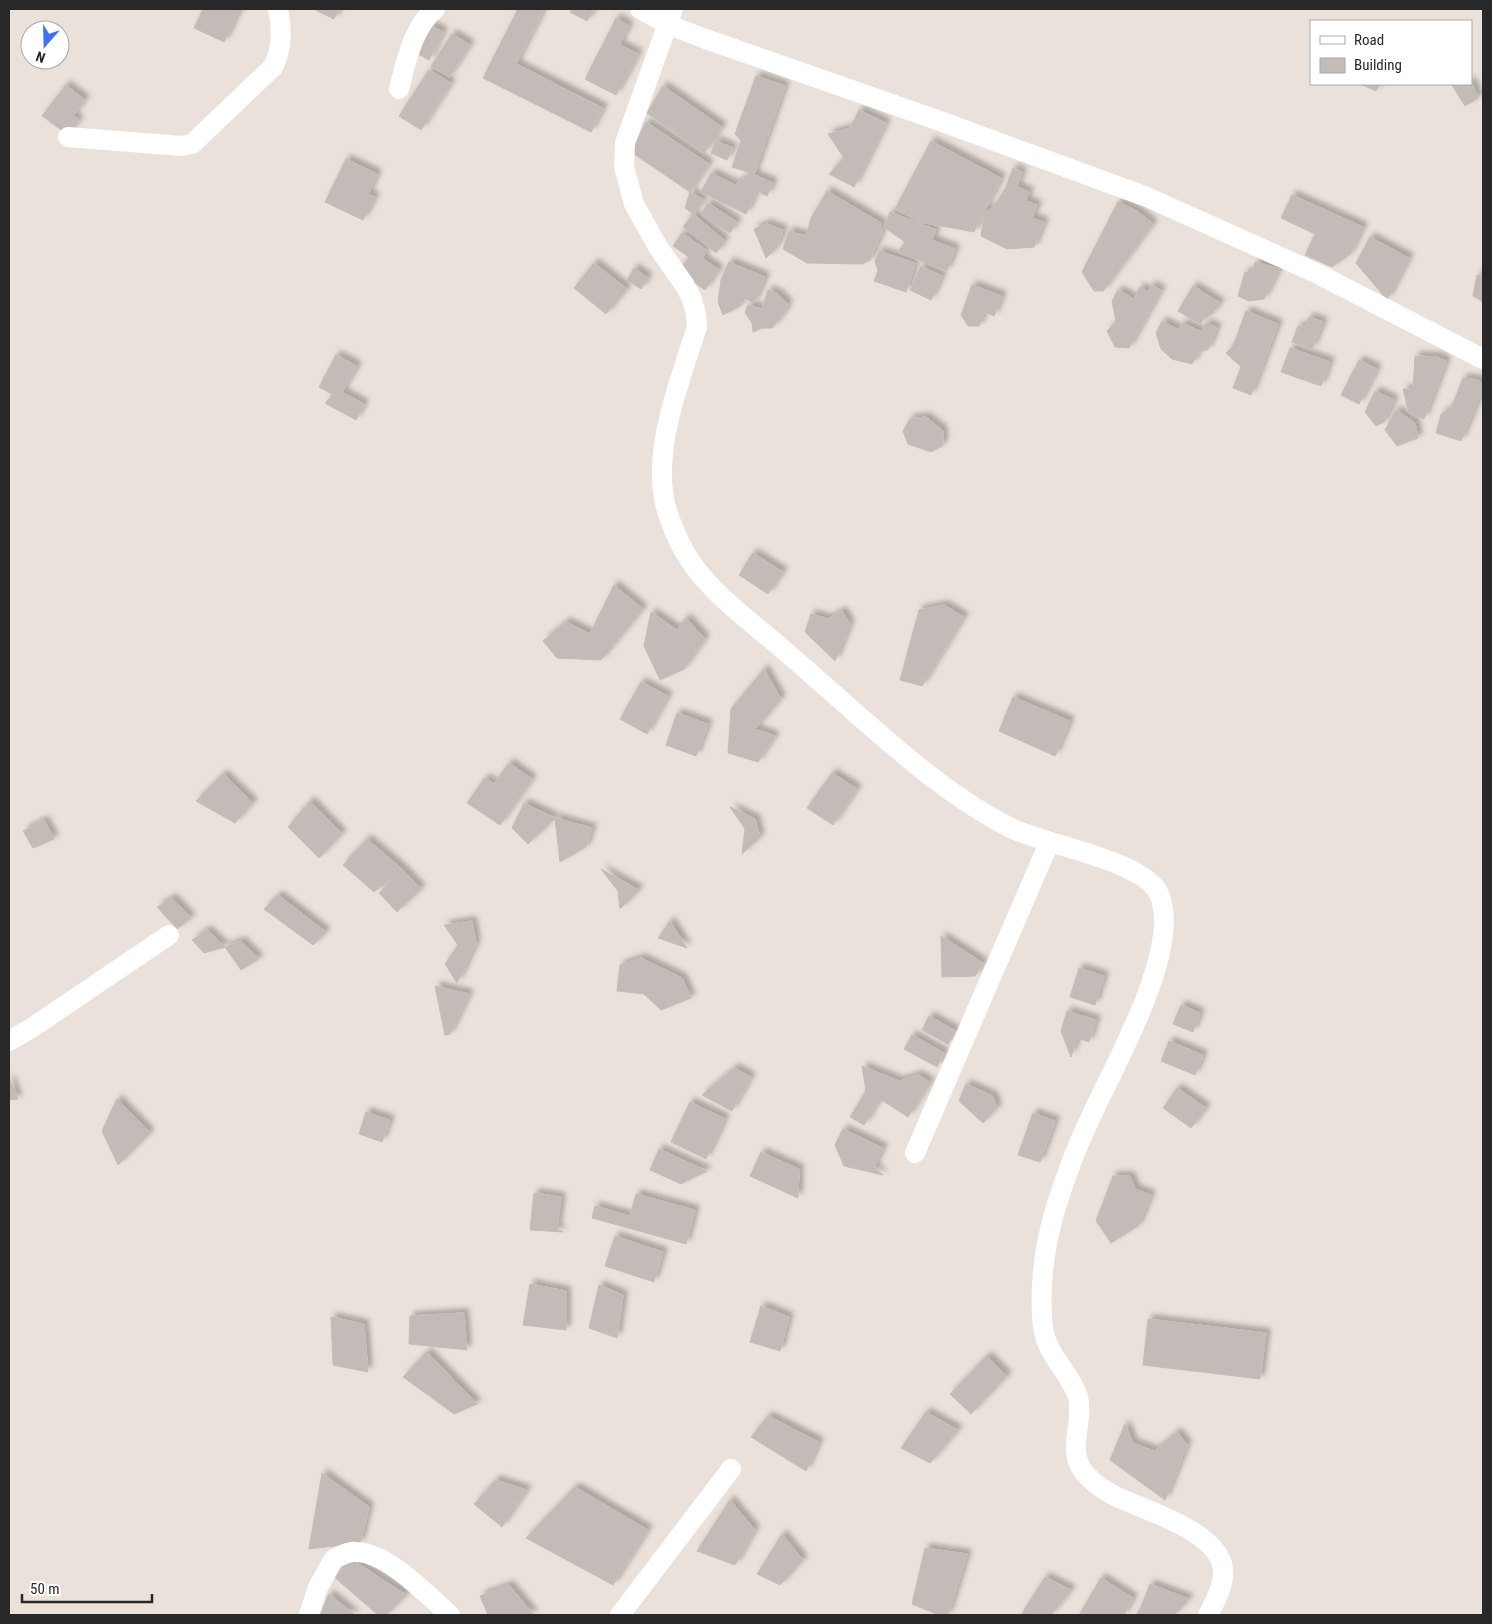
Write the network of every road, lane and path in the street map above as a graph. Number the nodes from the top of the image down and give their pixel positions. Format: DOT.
graph roads {
  1 [pos="278,9"];
  2 [pos="435,9"];
  3 [pos="640,9"];
  4 [pos="671,17"];
  5 [pos="399,88"];
  6 [pos="68,137"];
  7 [pos="1483,359"];
  8 [pos="1049,843"];
  9 [pos="169,935"];
  10 [pos="9,1041"];
  11 [pos="915,1152"];
  12 [pos="731,1469"];
  13 [pos="309,1615"];
  14 [pos="450,1615"];
  15 [pos="620,1615"];
  16 [pos="1208,1615"];
  1 -- 6 [label="street"];
  2 -- 5 [label="street"];
  3 -- 4 [label="street"];
  4 -- 7 [label="street"];
  4 -- 8 [label="street"];
  8 -- 11 [label="street"];
  8 -- 16 [label="street"];
  9 -- 10 [label="street"];
  12 -- 15 [label="street"];
  13 -- 14 [label="street"];
}
